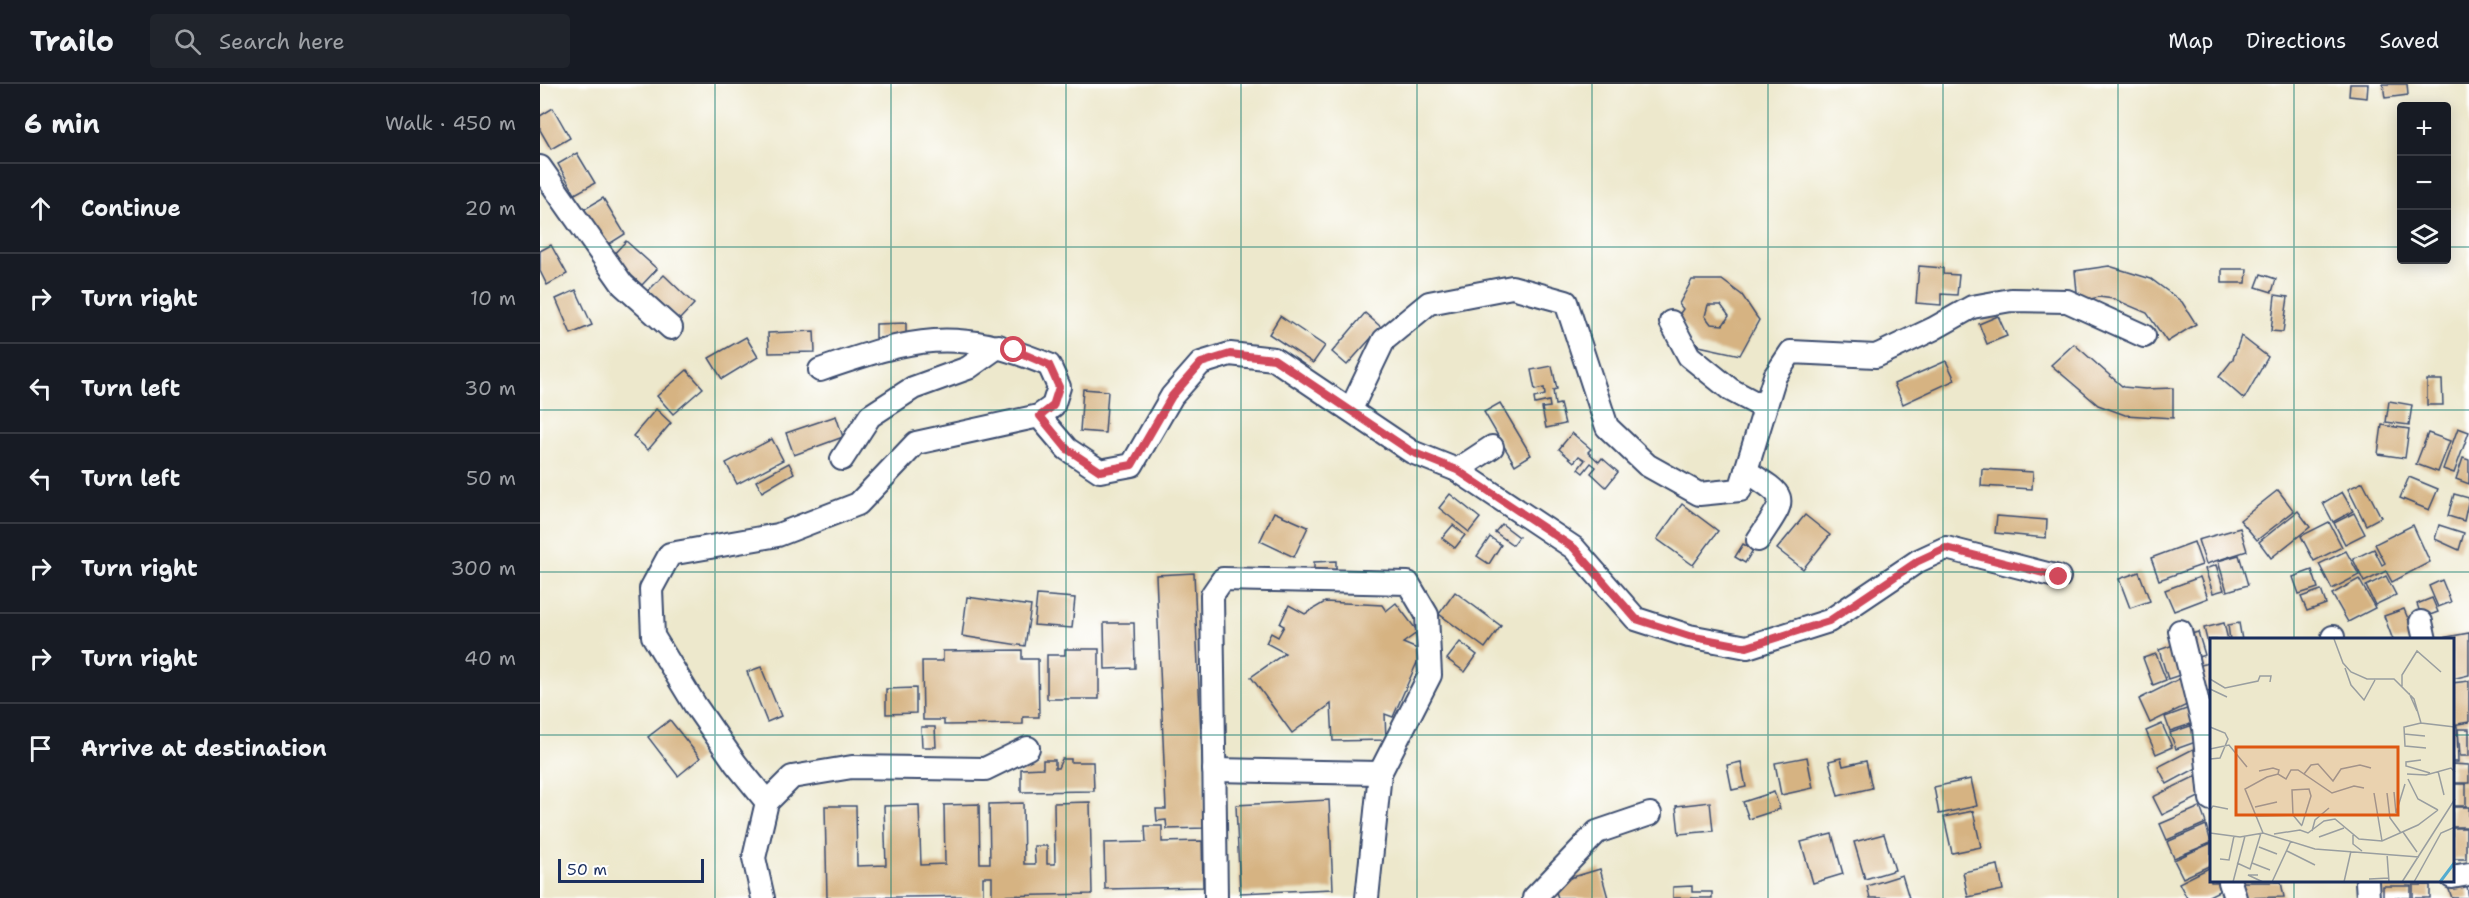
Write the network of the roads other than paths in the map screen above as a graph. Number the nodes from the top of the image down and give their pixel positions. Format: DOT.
graph roads {
  1 [pos="540,167"];
  2 [pos="1671,322"];
  3 [pos="671,328"];
  4 [pos="2144,336"];
  5 [pos="999,346"];
  6 [pos="820,370"];
  7 [pos="1765,408"];
  8 [pos="1351,409"];
  9 [pos="1040,416"];
  10 [pos="1492,447"];
  11 [pos="842,459"];
  12 [pos="1457,470"];
  13 [pos="1746,471"];
  14 [pos="1758,540"];
  15 [pos="2059,577"];
  16 [pos="2180,631"];
  17 [pos="1028,748"];
  18 [pos="1214,770"];
  19 [pos="1380,773"];
  20 [pos="2210,788"];
  21 [pos="767,802"];
  22 [pos="1650,814"];
  23 [pos="2469,874"];
  24 [pos="2454,877"];
  25 [pos="2230,883"];
  26 [pos="2367,883"];
  27 [pos="763,898"];
  28 [pos="1216,898"];
  29 [pos="1367,898"];
  30 [pos="1534,898"];
  31 [pos="2235,898"];
  32 [pos="2368,898"];
  1 -- 3 [label="street"];
  2 -- 7 [label="street"];
  4 -- 7 [label="street"];
  5 -- 6 [label="street"];
  5 -- 9 [label="street"];
  5 -- 11 [label="street"];
  7 -- 13 [label="street"];
  8 -- 9 [label="street"];
  8 -- 12 [label="street"];
  8 -- 13 [label="street"];
  9 -- 21 [label="street"];
  10 -- 12 [label="street"];
  12 -- 15 [label="street"];
  13 -- 14 [label="street"];
  16 -- 20 [label="street"];
  17 -- 21 [label="street"];
  18 -- 19 [label="street"];
  18 -- 19 [label="street"];
  18 -- 28 [label="street"];
  19 -- 29 [label="street"];
  21 -- 27 [label="street"];
  22 -- 30 [label="street"];
  23 -- 24 [label="street"];
  25 -- 31 [label="street"];
  26 -- 32 [label="street"];
}
